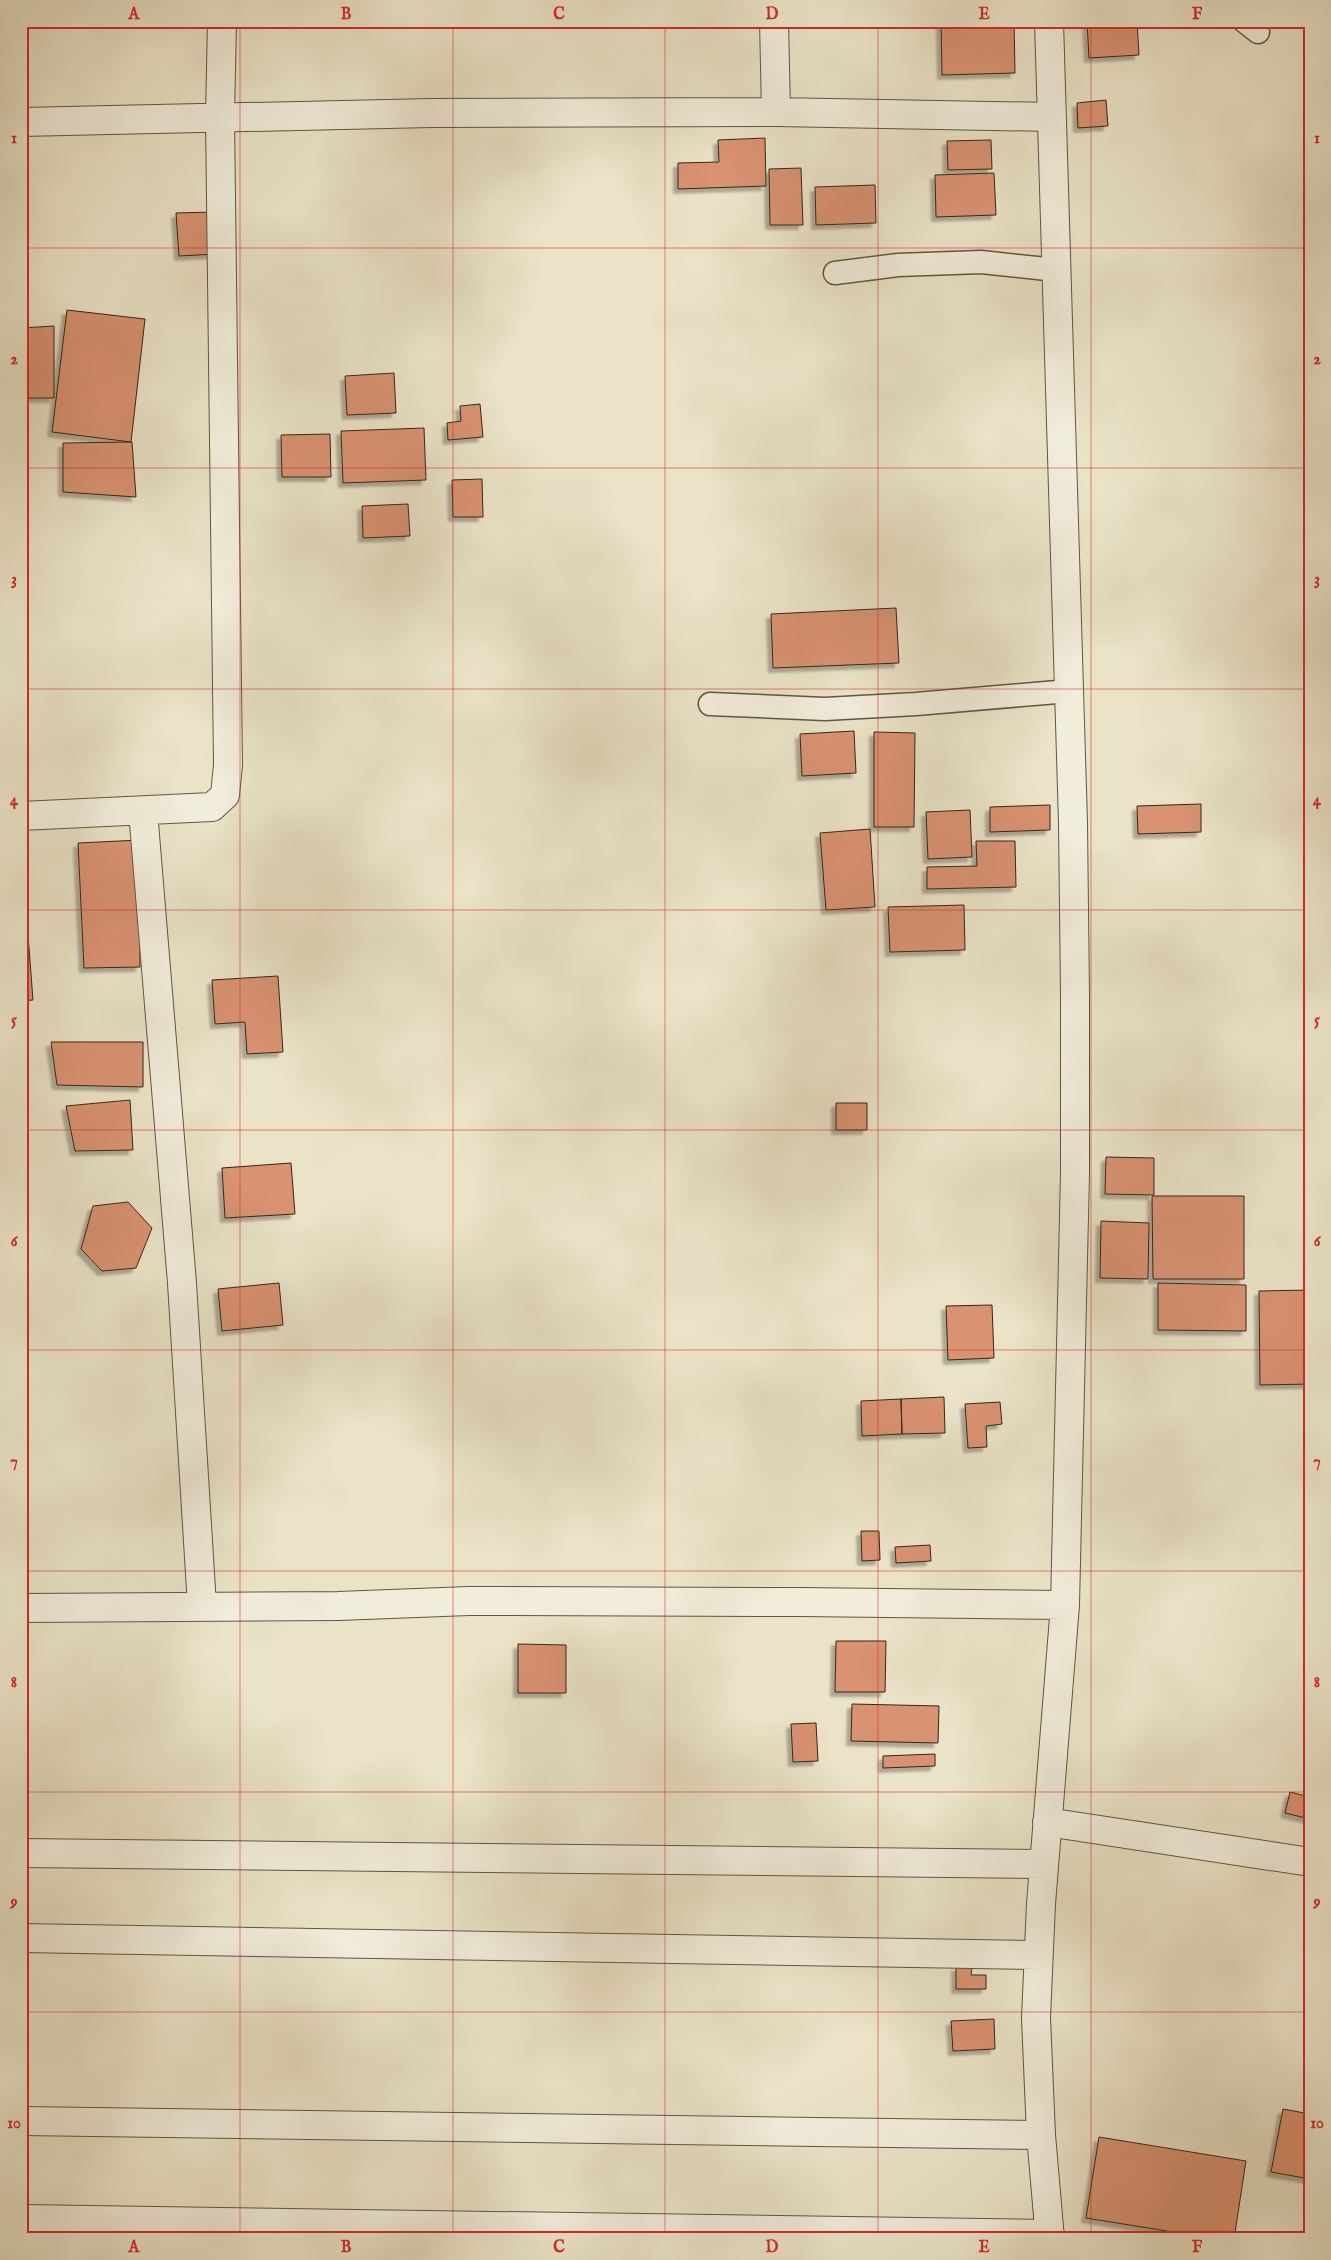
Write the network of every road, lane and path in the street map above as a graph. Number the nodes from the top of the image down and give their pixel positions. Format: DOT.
graph roads {
  1 [pos="222,21"];
  2 [pos="774,21"];
  3 [pos="1049,21"];
  4 [pos="776,112"];
  5 [pos="220,117"];
  6 [pos="1052,117"];
  7 [pos="21,122"];
  8 [pos="1056,270"];
  9 [pos="835,273"];
  10 [pos="1069,691"];
  11 [pos="710,704"];
  12 [pos="144,811"];
  13 [pos="21,816"];
  14 [pos="1064,1605"];
  15 [pos="202,1606"];
  16 [pos="21,1608"];
  17 [pos="1047,1822"];
  18 [pos="21,1852"];
  19 [pos="1310,1862"];
  20 [pos="1044,1864"];
  21 [pos="21,1938"];
  22 [pos="1038,1955"];
  23 [pos="21,2121"];
  24 [pos="1041,2135"];
  25 [pos="21,2219"];
  26 [pos="1050,2236"];
  1 -- 5 [label="street"];
  2 -- 4 [label="street"];
  3 -- 6 [label="street"];
  4 -- 5 [label="street"];
  4 -- 6 [label="street"];
  5 -- 7 [label="street"];
  5 -- 12 [label="street"];
  6 -- 8 [label="street"];
  8 -- 9 [label="lane"];
  8 -- 10 [label="street"];
  10 -- 11 [label="lane"];
  10 -- 14 [label="street"];
  12 -- 13 [label="street"];
  12 -- 15 [label="street"];
  14 -- 15 [label="street"];
  14 -- 17 [label="street"];
  15 -- 16 [label="street"];
  17 -- 19 [label="street"];
  17 -- 20 [label="street"];
  18 -- 20 [label="street"];
  20 -- 22 [label="street"];
  21 -- 22 [label="street"];
  22 -- 24 [label="street"];
  23 -- 24 [label="street"];
  24 -- 26 [label="street"];
  25 -- 26 [label="street"];
}
